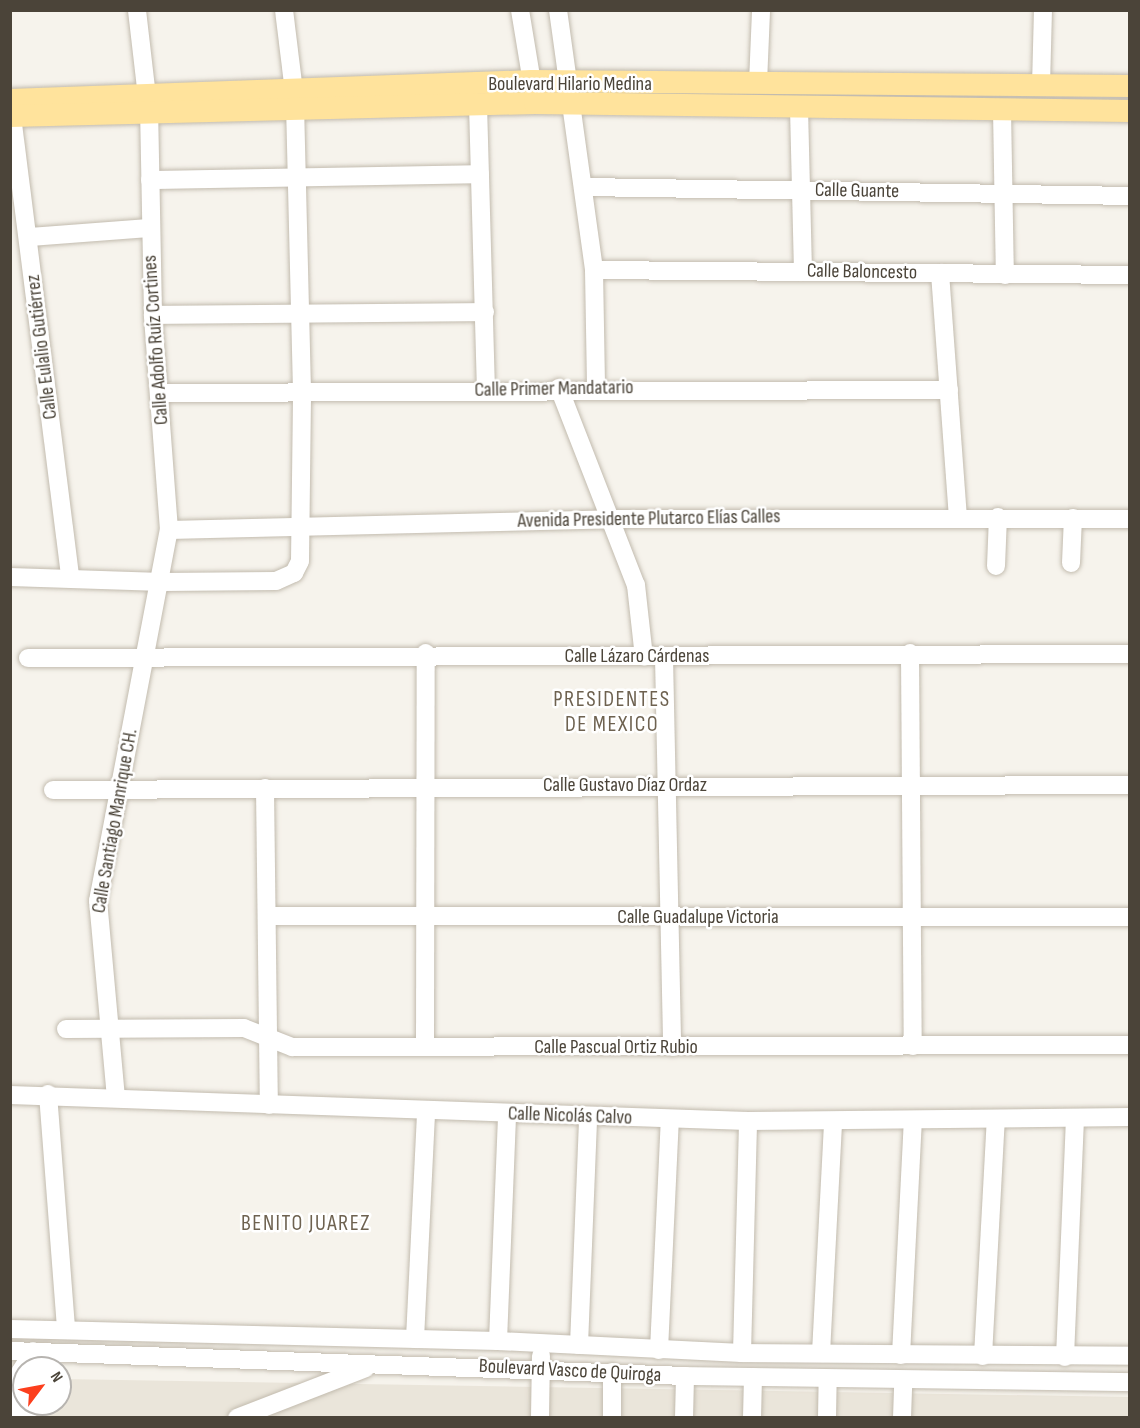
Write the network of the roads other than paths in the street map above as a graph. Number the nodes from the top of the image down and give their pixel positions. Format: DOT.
graph roads {
  1 [pos="137,10"];
  2 [pos="284,10"];
  3 [pos="520,10"];
  4 [pos="558,10"];
  5 [pos="761,10"];
  6 [pos="1043,10"];
  7 [pos="758,83"];
  8 [pos="1041,86"];
  9 [pos="1130,86"];
  10 [pos="533,92"];
  11 [pos="572,95"];
  12 [pos="294,101"];
  13 [pos="148,105"];
  14 [pos="478,105"];
  15 [pos="799,108"];
  16 [pos="1002,110"];
  17 [pos="11,111"];
  18 [pos="1130,111"];
  19 [pos="480,174"];
  20 [pos="298,179"];
  21 [pos="150,180"];
  22 [pos="584,187"];
  23 [pos="802,190"];
  24 [pos="1005,194"];
  25 [pos="1130,196"];
  26 [pos="150,228"];
  27 [pos="29,237"];
  28 [pos="594,270"];
  29 [pos="803,272"];
  30 [pos="940,273"];
  31 [pos="1005,275"];
  32 [pos="1130,276"];
  33 [pos="485,312"];
  34 [pos="301,314"];
  35 [pos="153,315"];
  36 [pos="559,388"];
  37 [pos="596,388"];
  38 [pos="486,389"];
  39 [pos="949,390"];
  40 [pos="302,391"];
  41 [pos="159,393"];
  42 [pos="998,517"];
  43 [pos="958,518"];
  44 [pos="1073,518"];
  45 [pos="613,519"];
  46 [pos="1130,519"];
  47 [pos="300,525"];
  48 [pos="169,530"];
  49 [pos="1071,563"];
  50 [pos="996,566"];
  51 [pos="10,577"];
  52 [pos="70,578"];
  53 [pos="162,582"];
  54 [pos="426,653"];
  55 [pos="910,653"];
  56 [pos="1130,654"];
  57 [pos="145,656"];
  58 [pos="644,657"];
  59 [pos="664,657"];
  60 [pos="28,658"];
  61 [pos="912,783"];
  62 [pos="425,784"];
  63 [pos="669,785"];
  64 [pos="1130,785"];
  65 [pos="120,788"];
  66 [pos="265,788"];
  67 [pos="53,790"];
  68 [pos="913,915"];
  69 [pos="267,916"];
  70 [pos="425,916"];
  71 [pos="1130,917"];
  72 [pos="669,919"];
  73 [pos="107,1025"];
  74 [pos="66,1029"];
  75 [pos="267,1036"];
  76 [pos="1130,1045"];
  77 [pos="913,1046"];
  78 [pos="425,1047"];
  79 [pos="672,1047"];
  80 [pos="48,1094"];
  81 [pos="10,1095"];
  82 [pos="116,1098"];
  83 [pos="268,1105"];
  84 [pos="426,1110"];
  85 [pos="507,1114"];
  86 [pos="1130,1117"];
  87 [pos="588,1118"];
  88 [pos="670,1119"];
  89 [pos="996,1119"];
  90 [pos="1075,1119"];
  91 [pos="748,1121"];
  92 [pos="913,1121"];
  93 [pos="833,1123"];
  94 [pos="66,1328"];
  95 [pos="10,1329"];
  96 [pos="415,1339"];
  97 [pos="498,1341"];
  98 [pos="540,1345"];
  99 [pos="579,1346"];
  100 [pos="659,1350"];
  101 [pos="10,1351"];
  102 [pos="33,1351"];
  103 [pos="742,1353"];
  104 [pos="821,1353"];
  105 [pos="901,1355"];
  106 [pos="30,1356"];
  107 [pos="983,1356"];
  108 [pos="1130,1356"];
  109 [pos="1065,1357"];
  110 [pos="370,1366"];
  111 [pos="541,1368"];
  112 [pos="612,1372"];
  113 [pos="685,1376"];
  114 [pos="753,1377"];
  115 [pos="828,1379"];
  116 [pos="903,1381"];
  117 [pos="1130,1382"];
  118 [pos="237,1418"];
  119 [pos="540,1418"];
  120 [pos="612,1418"];
  121 [pos="684,1418"];
  122 [pos="752,1418"];
  123 [pos="827,1418"];
  124 [pos="902,1418"];
  1 -- 13 [label="street, Calle Adolfo Ruíz Cortines"];
  2 -- 12 [label="street"];
  3 -- 10 [label="street"];
  4 -- 11 [label="street"];
  5 -- 7 [label="street"];
  6 -- 8 [label="street"];
  7 -- 8 [label="main road, Boulevard Hilario Medina"];
  7 -- 11 [label="main road, Boulevard Hilario Medina"];
  8 -- 9 [label="main road, Boulevard Hilario Medina"];
  10 -- 11 [label="main road, Boulevard Hilario Medina"];
  10 -- 12 [label="main road, Boulevard Hilario Medina"];
  10 -- 14 [label="main road, Boulevard Hilario Medina"];
  11 -- 15 [label="main road, Boulevard Hilario Medina"];
  11 -- 22 [label="street"];
  12 -- 13 [label="main road, Boulevard Hilario Medina"];
  12 -- 14 [label="main road, Boulevard Hilario Medina"];
  12 -- 20 [label="street"];
  13 -- 17 [label="main road, Boulevard Hilario Medina"];
  13 -- 21 [label="street, Calle Adolfo Ruíz Cortines"];
  14 -- 19 [label="street"];
  15 -- 16 [label="main road, Boulevard Hilario Medina"];
  15 -- 23 [label="street"];
  16 -- 18 [label="main road, Boulevard Hilario Medina"];
  16 -- 24 [label="street"];
  17 -- 27 [label="street, Calle Eulalio Gutiérrez"];
  19 -- 20 [label="street"];
  19 -- 33 [label="street"];
  20 -- 21 [label="street"];
  20 -- 34 [label="street"];
  21 -- 26 [label="street, Calle Adolfo Ruíz Cortines"];
  22 -- 23 [label="street, Calle Guante"];
  22 -- 28 [label="street"];
  23 -- 24 [label="street, Calle Guante"];
  23 -- 29 [label="street"];
  24 -- 25 [label="street, Calle Guante"];
  24 -- 31 [label="street"];
  26 -- 27 [label="street"];
  26 -- 35 [label="street, Calle Adolfo Ruíz Cortines"];
  27 -- 52 [label="street, Calle Eulalio Gutiérrez"];
  28 -- 29 [label="street, Calle Baloncesto"];
  28 -- 37 [label="street"];
  29 -- 30 [label="street, Calle Baloncesto"];
  30 -- 31 [label="street, Calle Baloncesto"];
  30 -- 39 [label="street"];
  31 -- 32 [label="street, Calle Baloncesto"];
  33 -- 34 [label="street"];
  33 -- 38 [label="street"];
  34 -- 35 [label="street"];
  34 -- 40 [label="street"];
  35 -- 41 [label="street, Calle Adolfo Ruíz Cortines"];
  36 -- 37 [label="street, Calle Primer Mandatario"];
  36 -- 38 [label="street, Calle Primer Mandatario"];
  36 -- 45 [label="street"];
  37 -- 39 [label="street, Calle Primer Mandatario"];
  38 -- 40 [label="street, Calle Primer Mandatario"];
  39 -- 43 [label="street"];
  40 -- 41 [label="street, Calle Primer Mandatario"];
  40 -- 47 [label="street"];
  41 -- 48 [label="street, Calle Adolfo Ruíz Cortines"];
  42 -- 43 [label="street, Avenida Presidente Plutarco Elías Calles"];
  42 -- 44 [label="street, Avenida Presidente Plutarco Elías Calles"];
  42 -- 50 [label="street"];
  43 -- 45 [label="street, Avenida Presidente Plutarco Elías Calles"];
  44 -- 46 [label="street, Avenida Presidente Plutarco Elías Calles"];
  44 -- 49 [label="street"];
  45 -- 47 [label="street, Avenida Presidente Plutarco Elías Calles"];
  45 -- 58 [label="street"];
  47 -- 48 [label="street, Avenida Presidente Plutarco Elías Calles"];
  47 -- 53 [label="street"];
  48 -- 53 [label="street, Calle Adolfo Ruíz Cortines"];
  51 -- 52 [label="street"];
  52 -- 53 [label="street"];
  53 -- 57 [label="street, Calle Santiago Manrique CH."];
  54 -- 57 [label="street, Calle Lázaro Cárdenas"];
  54 -- 58 [label="street, Calle Lázaro Cárdenas"];
  54 -- 62 [label="street"];
  55 -- 56 [label="street, Calle Lázaro Cárdenas"];
  55 -- 59 [label="street, Calle Lázaro Cárdenas"];
  55 -- 61 [label="street"];
  57 -- 60 [label="street, Calle Lázaro Cárdenas"];
  57 -- 65 [label="street, Calle Santiago Manrique CH."];
  58 -- 59 [label="street, Calle Lázaro Cárdenas"];
  59 -- 63 [label="street"];
  61 -- 63 [label="street, Calle Gustavo Díaz Ordaz"];
  61 -- 64 [label="street, Calle Gustavo Díaz Ordaz"];
  61 -- 68 [label="street"];
  62 -- 63 [label="street, Calle Gustavo Díaz Ordaz"];
  62 -- 66 [label="street, Calle Gustavo Díaz Ordaz"];
  62 -- 70 [label="street"];
  63 -- 72 [label="street"];
  65 -- 66 [label="street, Calle Gustavo Díaz Ordaz"];
  65 -- 67 [label="street, Calle Gustavo Díaz Ordaz"];
  65 -- 73 [label="street, Calle Santiago Manrique CH."];
  66 -- 69 [label="street"];
  68 -- 71 [label="street, Calle Guadalupe Victoria"];
  68 -- 72 [label="street, Calle Guadalupe Victoria"];
  68 -- 77 [label="street"];
  69 -- 70 [label="street, Calle Guadalupe Victoria"];
  69 -- 75 [label="street"];
  70 -- 72 [label="street, Calle Guadalupe Victoria"];
  70 -- 78 [label="street"];
  72 -- 79 [label="street"];
  73 -- 74 [label="street, Calle Pascual Ortiz Rubio"];
  73 -- 75 [label="street, Calle Pascual Ortiz Rubio"];
  73 -- 82 [label="street, Calle Santiago Manrique CH."];
  75 -- 78 [label="street, Calle Pascual Ortiz Rubio"];
  75 -- 83 [label="street"];
  76 -- 77 [label="street, Calle Pascual Ortiz Rubio"];
  77 -- 79 [label="street, Calle Pascual Ortiz Rubio"];
  78 -- 79 [label="street, Calle Pascual Ortiz Rubio"];
  80 -- 81 [label="street, Calle Nicolás Calvo"];
  80 -- 82 [label="street, Calle Nicolás Calvo"];
  80 -- 94 [label="street"];
  82 -- 83 [label="street, Calle Nicolás Calvo"];
  83 -- 84 [label="street, Calle Nicolás Calvo"];
  84 -- 85 [label="street, Calle Nicolás Calvo"];
  84 -- 96 [label="street"];
  85 -- 87 [label="street, Calle Nicolás Calvo"];
  85 -- 97 [label="street"];
  86 -- 90 [label="street, Calle Nicolás Calvo"];
  87 -- 88 [label="street, Calle Nicolás Calvo"];
  87 -- 99 [label="street"];
  88 -- 91 [label="street, Calle Nicolás Calvo"];
  88 -- 100 [label="street"];
  89 -- 90 [label="street, Calle Nicolás Calvo"];
  89 -- 92 [label="street, Calle Nicolás Calvo"];
  89 -- 107 [label="street"];
  90 -- 109 [label="street"];
  91 -- 93 [label="street, Calle Nicolás Calvo"];
  91 -- 103 [label="street"];
  92 -- 93 [label="street, Calle Nicolás Calvo"];
  92 -- 105 [label="street"];
  93 -- 104 [label="street"];
  94 -- 95 [label="street, Boulevard Vasco de Quiroga"];
  94 -- 96 [label="street, Boulevard Vasco de Quiroga"];
  96 -- 97 [label="street, Boulevard Vasco de Quiroga"];
  97 -- 98 [label="street, Boulevard Vasco de Quiroga"];
  98 -- 99 [label="street, Boulevard Vasco de Quiroga"];
  98 -- 111 [label="street"];
  99 -- 100 [label="street, Boulevard Vasco de Quiroga"];
  100 -- 103 [label="street, Boulevard Vasco de Quiroga"];
  101 -- 102 [label="street, Boulevard Vasco de Quiroga"];
  102 -- 106 [label="street"];
  102 -- 110 [label="street, Boulevard Vasco de Quiroga"];
  103 -- 104 [label="street, Boulevard Vasco de Quiroga"];
  104 -- 105 [label="street, Boulevard Vasco de Quiroga"];
  105 -- 107 [label="street, Boulevard Vasco de Quiroga"];
  107 -- 109 [label="street, Boulevard Vasco de Quiroga"];
  108 -- 109 [label="street, Boulevard Vasco de Quiroga"];
  110 -- 111 [label="street, Boulevard Vasco de Quiroga"];
  110 -- 118 [label="street"];
  111 -- 112 [label="street, Boulevard Vasco de Quiroga"];
  111 -- 119 [label="street"];
  112 -- 113 [label="street, Boulevard Vasco de Quiroga"];
  112 -- 120 [label="street"];
  113 -- 114 [label="street, Boulevard Vasco de Quiroga"];
  113 -- 121 [label="street"];
  114 -- 115 [label="street, Boulevard Vasco de Quiroga"];
  114 -- 122 [label="street"];
  115 -- 116 [label="street, Boulevard Vasco de Quiroga"];
  115 -- 123 [label="street"];
  116 -- 117 [label="street, Boulevard Vasco de Quiroga"];
  116 -- 124 [label="street"];
}
